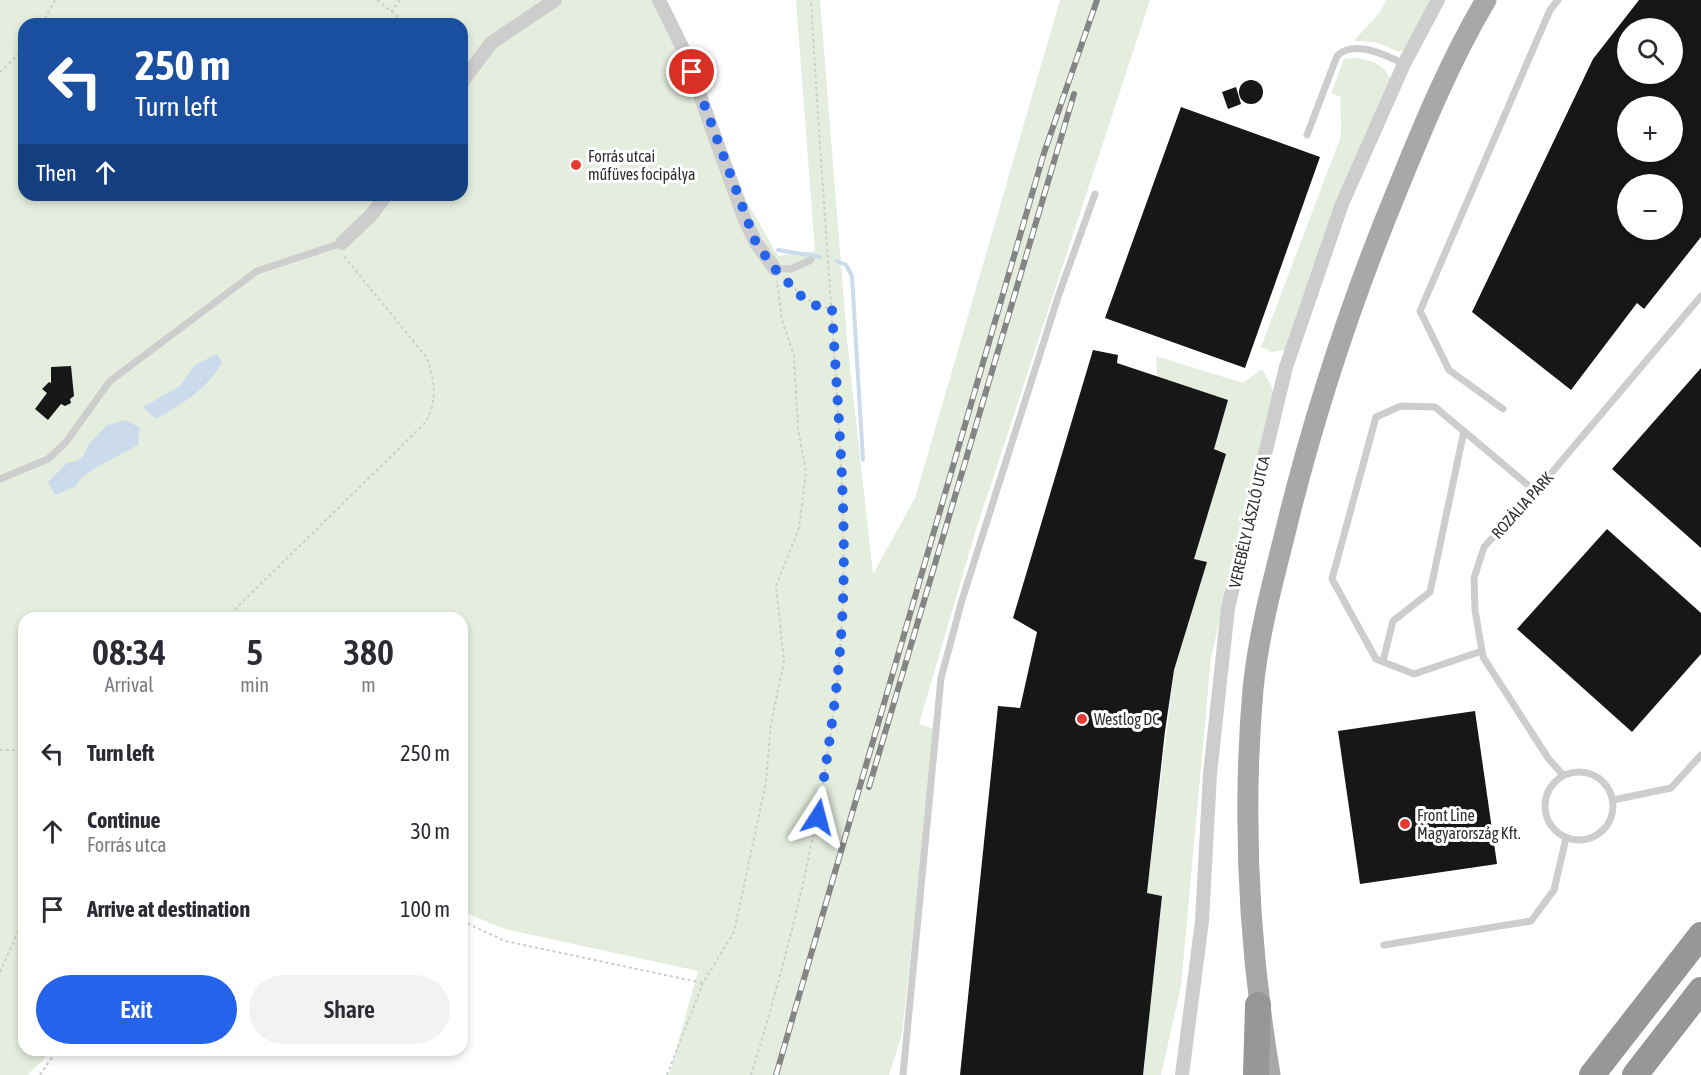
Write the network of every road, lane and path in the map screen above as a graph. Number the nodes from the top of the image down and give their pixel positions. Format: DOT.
graph roads {
  1 [pos="56,0"];
  2 [pos="377,0"];
  3 [pos="400,0"];
  4 [pos="659,0"];
  5 [pos="811,0"];
  6 [pos="1438,0"];
  7 [pos="1486,0"];
  8 [pos="1558,0"];
  9 [pos="550,2"];
  10 [pos="391,12"];
  11 [pos="46,18"];
  12 [pos="399,18"];
  13 [pos="18,55"];
  14 [pos="1404,64"];
  15 [pos="0,72"];
  16 [pos="468,74"];
  17 [pos="1307,135"];
  18 [pos="1095,194"];
  19 [pos="382,201"];
  20 [pos="342,243"];
  21 [pos="344,257"];
  22 [pos="811,260"];
  23 [pos="775,269"];
  24 [pos="1701,296"];
  25 [pos="832,309"];
  26 [pos="1503,409"];
  27 [pos="1464,431"];
  28 [pos="0,479"];
  29 [pos="1535,490"];
  30 [pos="232,612"];
  31 [pos="1482,651"];
  32 [pos="1383,661"];
  33 [pos="0,750"];
  34 [pos="18,750"];
  35 [pos="1701,754"];
  36 [pos="1563,775"];
  37 [pos="1613,801"];
  38 [pos="1566,838"];
  39 [pos="468,924"];
  40 [pos="18,932"];
  41 [pos="1701,935"];
  42 [pos="1384,945"];
  43 [pos="0,972"];
  44 [pos="704,983"];
  45 [pos="1701,990"];
  46 [pos="1258,1005"];
  47 [pos="53,1056"];
  48 [pos="40,1075"];
  49 [pos="667,1075"];
  50 [pos="751,1075"];
  51 [pos="903,1075"];
  52 [pos="1182,1075"];
  53 [pos="1256,1075"];
  54 [pos="1270,1075"];
  55 [pos="1592,1075"];
  56 [pos="1635,1075"];
  1 -- 11 [label="path"];
  2 -- 10 [label="path"];
  3 -- 10 [label="path"];
  4 -- 23 [label="street"];
  5 -- 25 [label="path"];
  6 -- 14 [label="street, VEREBÉLY LÁSZLÓ UTCA"];
  7 -- 46 [label="main road"];
  8 -- 26 [label="lane"];
  9 -- 16 [label="street"];
  10 -- 12 [label="path"];
  13 -- 15 [label="path"];
  14 -- 17 [label="lane"];
  14 -- 52 [label="street, VEREBÉLY LÁSZLÓ UTCA"];
  18 -- 51 [label="lane"];
  19 -- 20 [label="street"];
  20 -- 28 [label="lane"];
  21 -- 30 [label="path"];
  22 -- 23 [label="lane"];
  23 -- 25 [label="path"];
  23 -- 44 [label="path"];
  24 -- 29 [label="lane, ROZÁLIA PARK"];
  25 -- 50 [label="path"];
  27 -- 29 [label="lane"];
  27 -- 32 [label="lane"];
  27 -- 32 [label="lane"];
  29 -- 31 [label="lane, ROZÁLIA PARK"];
  31 -- 32 [label="lane"];
  31 -- 36 [label="lane, ROZÁLIA PARK"];
  33 -- 34 [label="path"];
  35 -- 37 [label="lane"];
  36 -- 37 [label="lane"];
  36 -- 38 [label="lane"];
  37 -- 38 [label="lane"];
  38 -- 42 [label="lane"];
  39 -- 44 [label="path"];
  40 -- 43 [label="path"];
  41 -- 55 [label="highway"];
  44 -- 49 [label="path"];
  45 -- 56 [label="highway"];
  46 -- 53 [label="highway"];
  46 -- 54 [label="main road"];
  47 -- 48 [label="path"];
}
